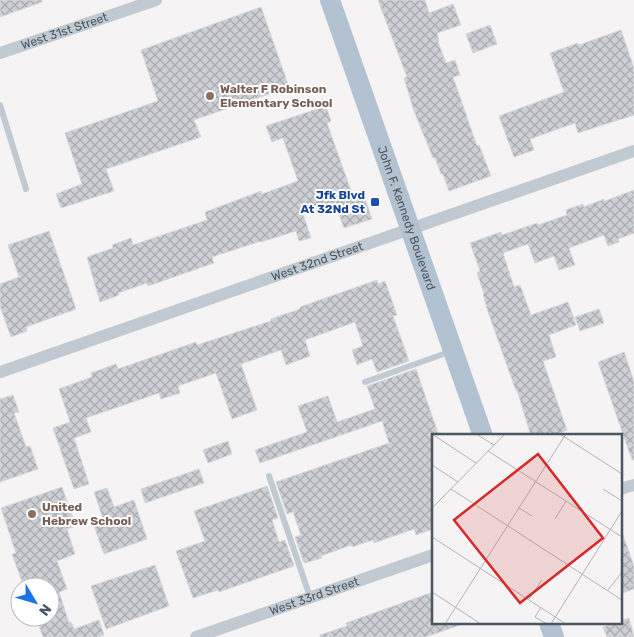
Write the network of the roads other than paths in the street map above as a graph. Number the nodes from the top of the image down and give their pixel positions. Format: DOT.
graph roads {
  1 [pos="156,0"];
  2 [pos="330,0"];
  3 [pos="0,53"];
  4 [pos="0,105"];
  5 [pos="634,151"];
  6 [pos="26,189"];
  7 [pos="410,230"];
  8 [pos="453,350"];
  9 [pos="0,372"];
  10 [pos="364,382"];
  11 [pos="482,434"];
  12 [pos="269,476"];
  13 [pos="432,555"];
  14 [pos="310,597"];
  15 [pos="549,624"];
  16 [pos="196,637"];
  17 [pos="554,637"];
  1 -- 3 [label="street, West 31st Street"];
  2 -- 7 [label="main road, John F. Kennedy Boulevard"];
  4 -- 6 [label="lane"];
  5 -- 7 [label="street, West 32nd Street"];
  7 -- 8 [label="main road, John F. Kennedy Boulevard"];
  7 -- 9 [label="street, West 32nd Street"];
  8 -- 10 [label="lane"];
  8 -- 11 [label="main road, John F. Kennedy Boulevard"];
  12 -- 14 [label="lane"];
  13 -- 14 [label="street, West 33rd Street"];
  14 -- 16 [label="street, West 33rd Street"];
  15 -- 17 [label="main road"];
}
